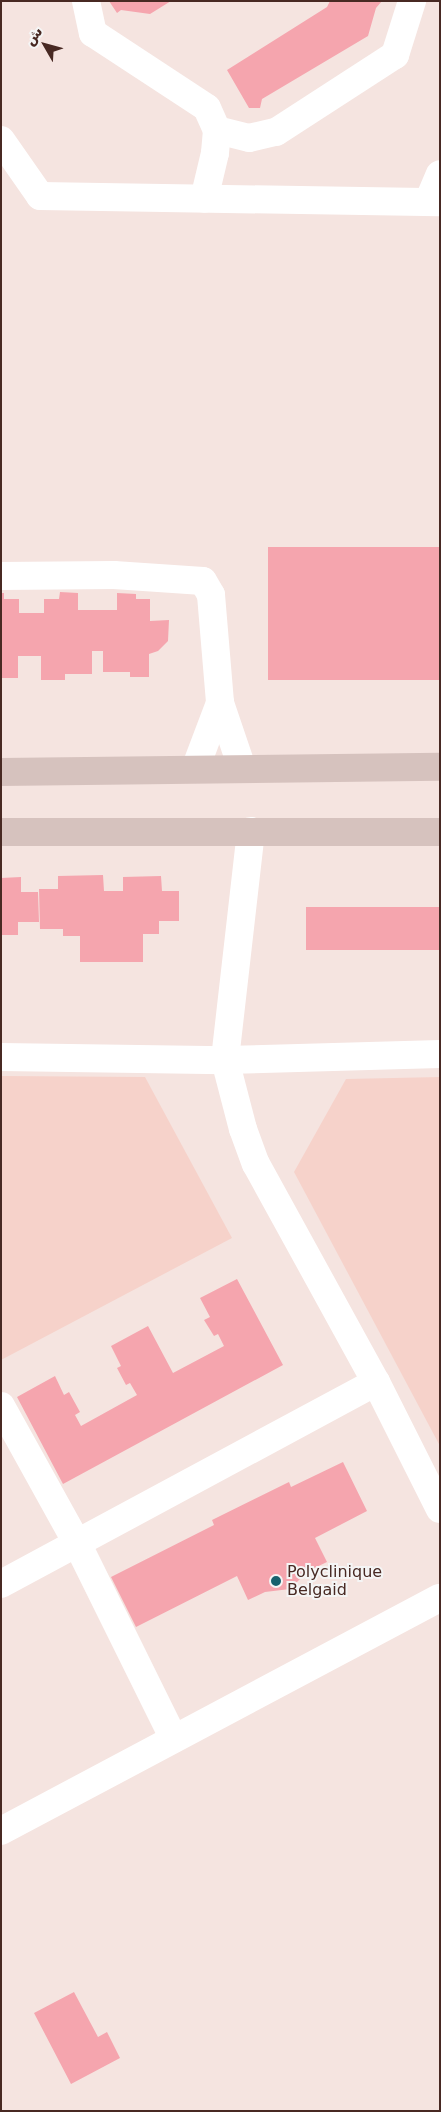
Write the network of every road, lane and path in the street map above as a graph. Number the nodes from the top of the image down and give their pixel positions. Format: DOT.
graph roads {
  1 [pos="86,1"];
  2 [pos="412,1"];
  3 [pos="217,130"];
  4 [pos="1,140"];
  5 [pos="440,174"];
  6 [pos="204,198"];
  7 [pos="434,202"];
  8 [pos="1,576"];
  9 [pos="220,703"];
  10 [pos="440,767"];
  11 [pos="242,768"];
  12 [pos="195,769"];
  13 [pos="1,772"];
  14 [pos="251,831"];
  15 [pos="1,832"];
  16 [pos="440,832"];
  17 [pos="440,1054"];
  18 [pos="1,1057"];
  19 [pos="225,1060"];
  20 [pos="376,1382"];
  21 [pos="1,1406"];
  22 [pos="440,1509"];
  23 [pos="78,1545"];
  24 [pos="1,1584"];
  25 [pos="440,1598"];
  26 [pos="174,1739"];
  27 [pos="1,1831"];
  1 -- 3 [label="street"];
  2 -- 3 [label="street"];
  3 -- 6 [label="street"];
  4 -- 6 [label="street"];
  5 -- 7 [label="street"];
  6 -- 7 [label="street"];
  8 -- 9 [label="street"];
  9 -- 11 [label="street"];
  9 -- 12 [label="street"];
  10 -- 11 [label="main road"];
  11 -- 12 [label="main road"];
  12 -- 13 [label="main road"];
  14 -- 15 [label="main road"];
  14 -- 16 [label="main road"];
  14 -- 19 [label="street"];
  17 -- 19 [label="street"];
  18 -- 19 [label="street"];
  19 -- 20 [label="street"];
  20 -- 22 [label="street"];
  20 -- 23 [label="street"];
  21 -- 23 [label="street"];
  23 -- 24 [label="street"];
  23 -- 26 [label="street"];
  25 -- 26 [label="street"];
  26 -- 27 [label="street"];
}
